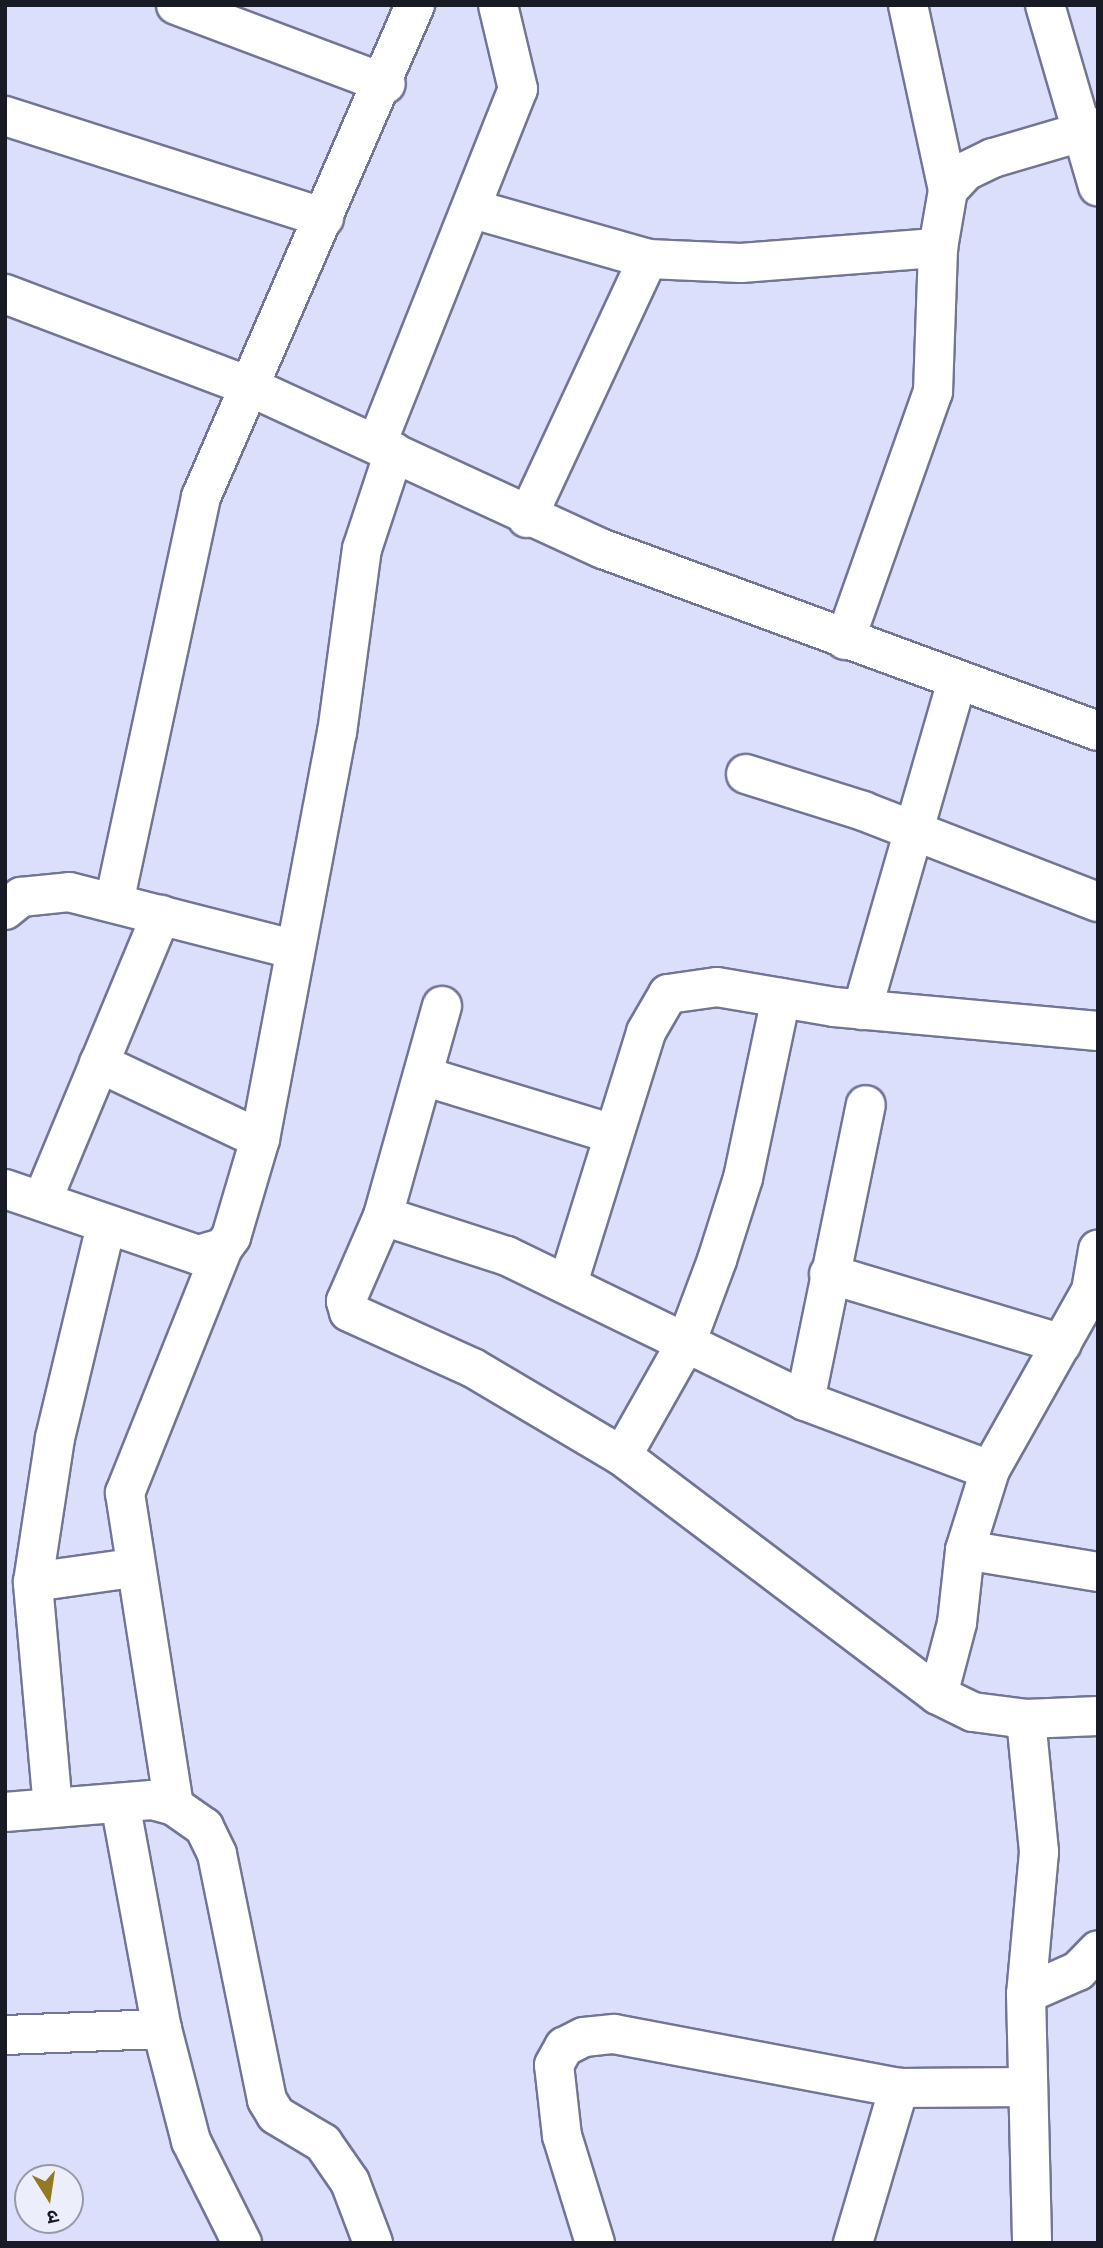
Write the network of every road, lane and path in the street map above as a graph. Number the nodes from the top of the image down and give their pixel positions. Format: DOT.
graph roads {
  1 [pos="176,5"];
  2 [pos="415,5"];
  3 [pos="498,5"];
  4 [pos="908,5"];
  5 [pos="1045,5"];
  6 [pos="386,84"];
  7 [pos="5,116"];
  8 [pos="1089,130"];
  9 [pos="1098,186"];
  10 [pos="948,190"];
  11 [pos="473,209"];
  12 [pos="324,218"];
  13 [pos="938,248"];
  14 [pos="648,259"];
  15 [pos="5,294"];
  16 [pos="248,386"];
  17 [pos="385,448"];
  18 [pos="527,518"];
  19 [pos="845,640"];
  20 [pos="957,680"];
  21 [pos="1098,731"];
  22 [pos="746,774"];
  23 [pos="909,829"];
  24 [pos="1098,902"];
  25 [pos="114,903"];
  26 [pos="5,910"];
  27 [pos="161,915"];
  28 [pos="292,948"];
  29 [pos="781,998"];
  30 [pos="442,1006"];
  31 [pos="862,1010"];
  32 [pos="1098,1031"];
  33 [pos="99,1063"];
  34 [pos="423,1076"];
  35 [pos="866,1105"];
  36 [pos="614,1134"];
  37 [pos="260,1139"];
  38 [pos="5,1189"];
  39 [pos="42,1201"];
  40 [pos="383,1216"];
  41 [pos="106,1226"];
  42 [pos="223,1248"];
  43 [pos="1098,1250"];
  44 [pos="829,1274"];
  45 [pos="568,1283"];
  46 [pos="1094,1292"];
  47 [pos="685,1343"];
  48 [pos="1062,1345"];
  49 [pos="805,1401"];
  50 [pos="622,1457"];
  51 [pos="990,1470"];
  52 [pos="965,1550"];
  53 [pos="132,1568"];
  54 [pos="1098,1572"];
  55 [pos="33,1582"];
  56 [pos="938,1696"];
  57 [pos="1098,1716"];
  58 [pos="1026,1719"];
  59 [pos="120,1803"];
  60 [pos="174,1806"];
  61 [pos="53,1808"];
  62 [pos="5,1812"];
  63 [pos="1098,1950"];
  64 [pos="1026,1994"];
  65 [pos="162,2029"];
  66 [pos="5,2035"];
  67 [pos="1027,2087"];
  68 [pos="899,2088"];
  69 [pos="242,2243"];
  70 [pos="373,2243"];
  71 [pos="595,2243"];
  72 [pos="853,2243"];
  73 [pos="1032,2243"];
  1 -- 6 [label="street"];
  2 -- 6 [label="street"];
  3 -- 11 [label="street"];
  4 -- 10 [label="street"];
  5 -- 8 [label="street"];
  6 -- 12 [label="street"];
  7 -- 12 [label="street"];
  8 -- 9 [label="street"];
  8 -- 10 [label="street"];
  10 -- 13 [label="street"];
  11 -- 14 [label="street"];
  11 -- 17 [label="street"];
  12 -- 16 [label="street"];
  13 -- 14 [label="street"];
  13 -- 19 [label="street"];
  14 -- 18 [label="street"];
  15 -- 16 [label="street"];
  16 -- 17 [label="street"];
  16 -- 25 [label="street"];
  17 -- 18 [label="street"];
  17 -- 28 [label="street"];
  18 -- 19 [label="street"];
  19 -- 20 [label="street"];
  20 -- 21 [label="street"];
  20 -- 23 [label="street"];
  22 -- 23 [label="street"];
  23 -- 24 [label="street"];
  23 -- 31 [label="street"];
  25 -- 26 [label="street"];
  25 -- 27 [label="street"];
  27 -- 28 [label="street"];
  27 -- 33 [label="street"];
  28 -- 37 [label="street"];
  29 -- 31 [label="street"];
  29 -- 36 [label="street"];
  29 -- 47 [label="street"];
  30 -- 34 [label="street"];
  31 -- 32 [label="street"];
  33 -- 37 [label="street"];
  33 -- 39 [label="street"];
  34 -- 36 [label="street"];
  34 -- 40 [label="street"];
  35 -- 44 [label="street"];
  36 -- 45 [label="street"];
  37 -- 42 [label="street"];
  38 -- 39 [label="street"];
  39 -- 41 [label="street"];
  40 -- 45 [label="street"];
  40 -- 50 [label="street"];
  41 -- 42 [label="street"];
  41 -- 55 [label="street"];
  42 -- 53 [label="street"];
  43 -- 46 [label="street"];
  44 -- 48 [label="street"];
  44 -- 49 [label="street"];
  45 -- 47 [label="street"];
  46 -- 48 [label="street"];
  47 -- 49 [label="street"];
  47 -- 50 [label="street"];
  48 -- 51 [label="street"];
  49 -- 51 [label="street"];
  50 -- 56 [label="street"];
  51 -- 52 [label="street"];
  52 -- 54 [label="street"];
  52 -- 56 [label="street"];
  53 -- 55 [label="street"];
  53 -- 60 [label="street"];
  55 -- 61 [label="street"];
  56 -- 58 [label="street"];
  57 -- 58 [label="street"];
  58 -- 64 [label="street"];
  59 -- 60 [label="street"];
  59 -- 61 [label="street"];
  59 -- 65 [label="street"];
  60 -- 70 [label="street"];
  61 -- 62 [label="street"];
  63 -- 64 [label="street"];
  64 -- 67 [label="street"];
  65 -- 66 [label="street"];
  65 -- 69 [label="street"];
  67 -- 68 [label="street"];
  67 -- 73 [label="street"];
  68 -- 71 [label="street"];
  68 -- 72 [label="street"];
}
